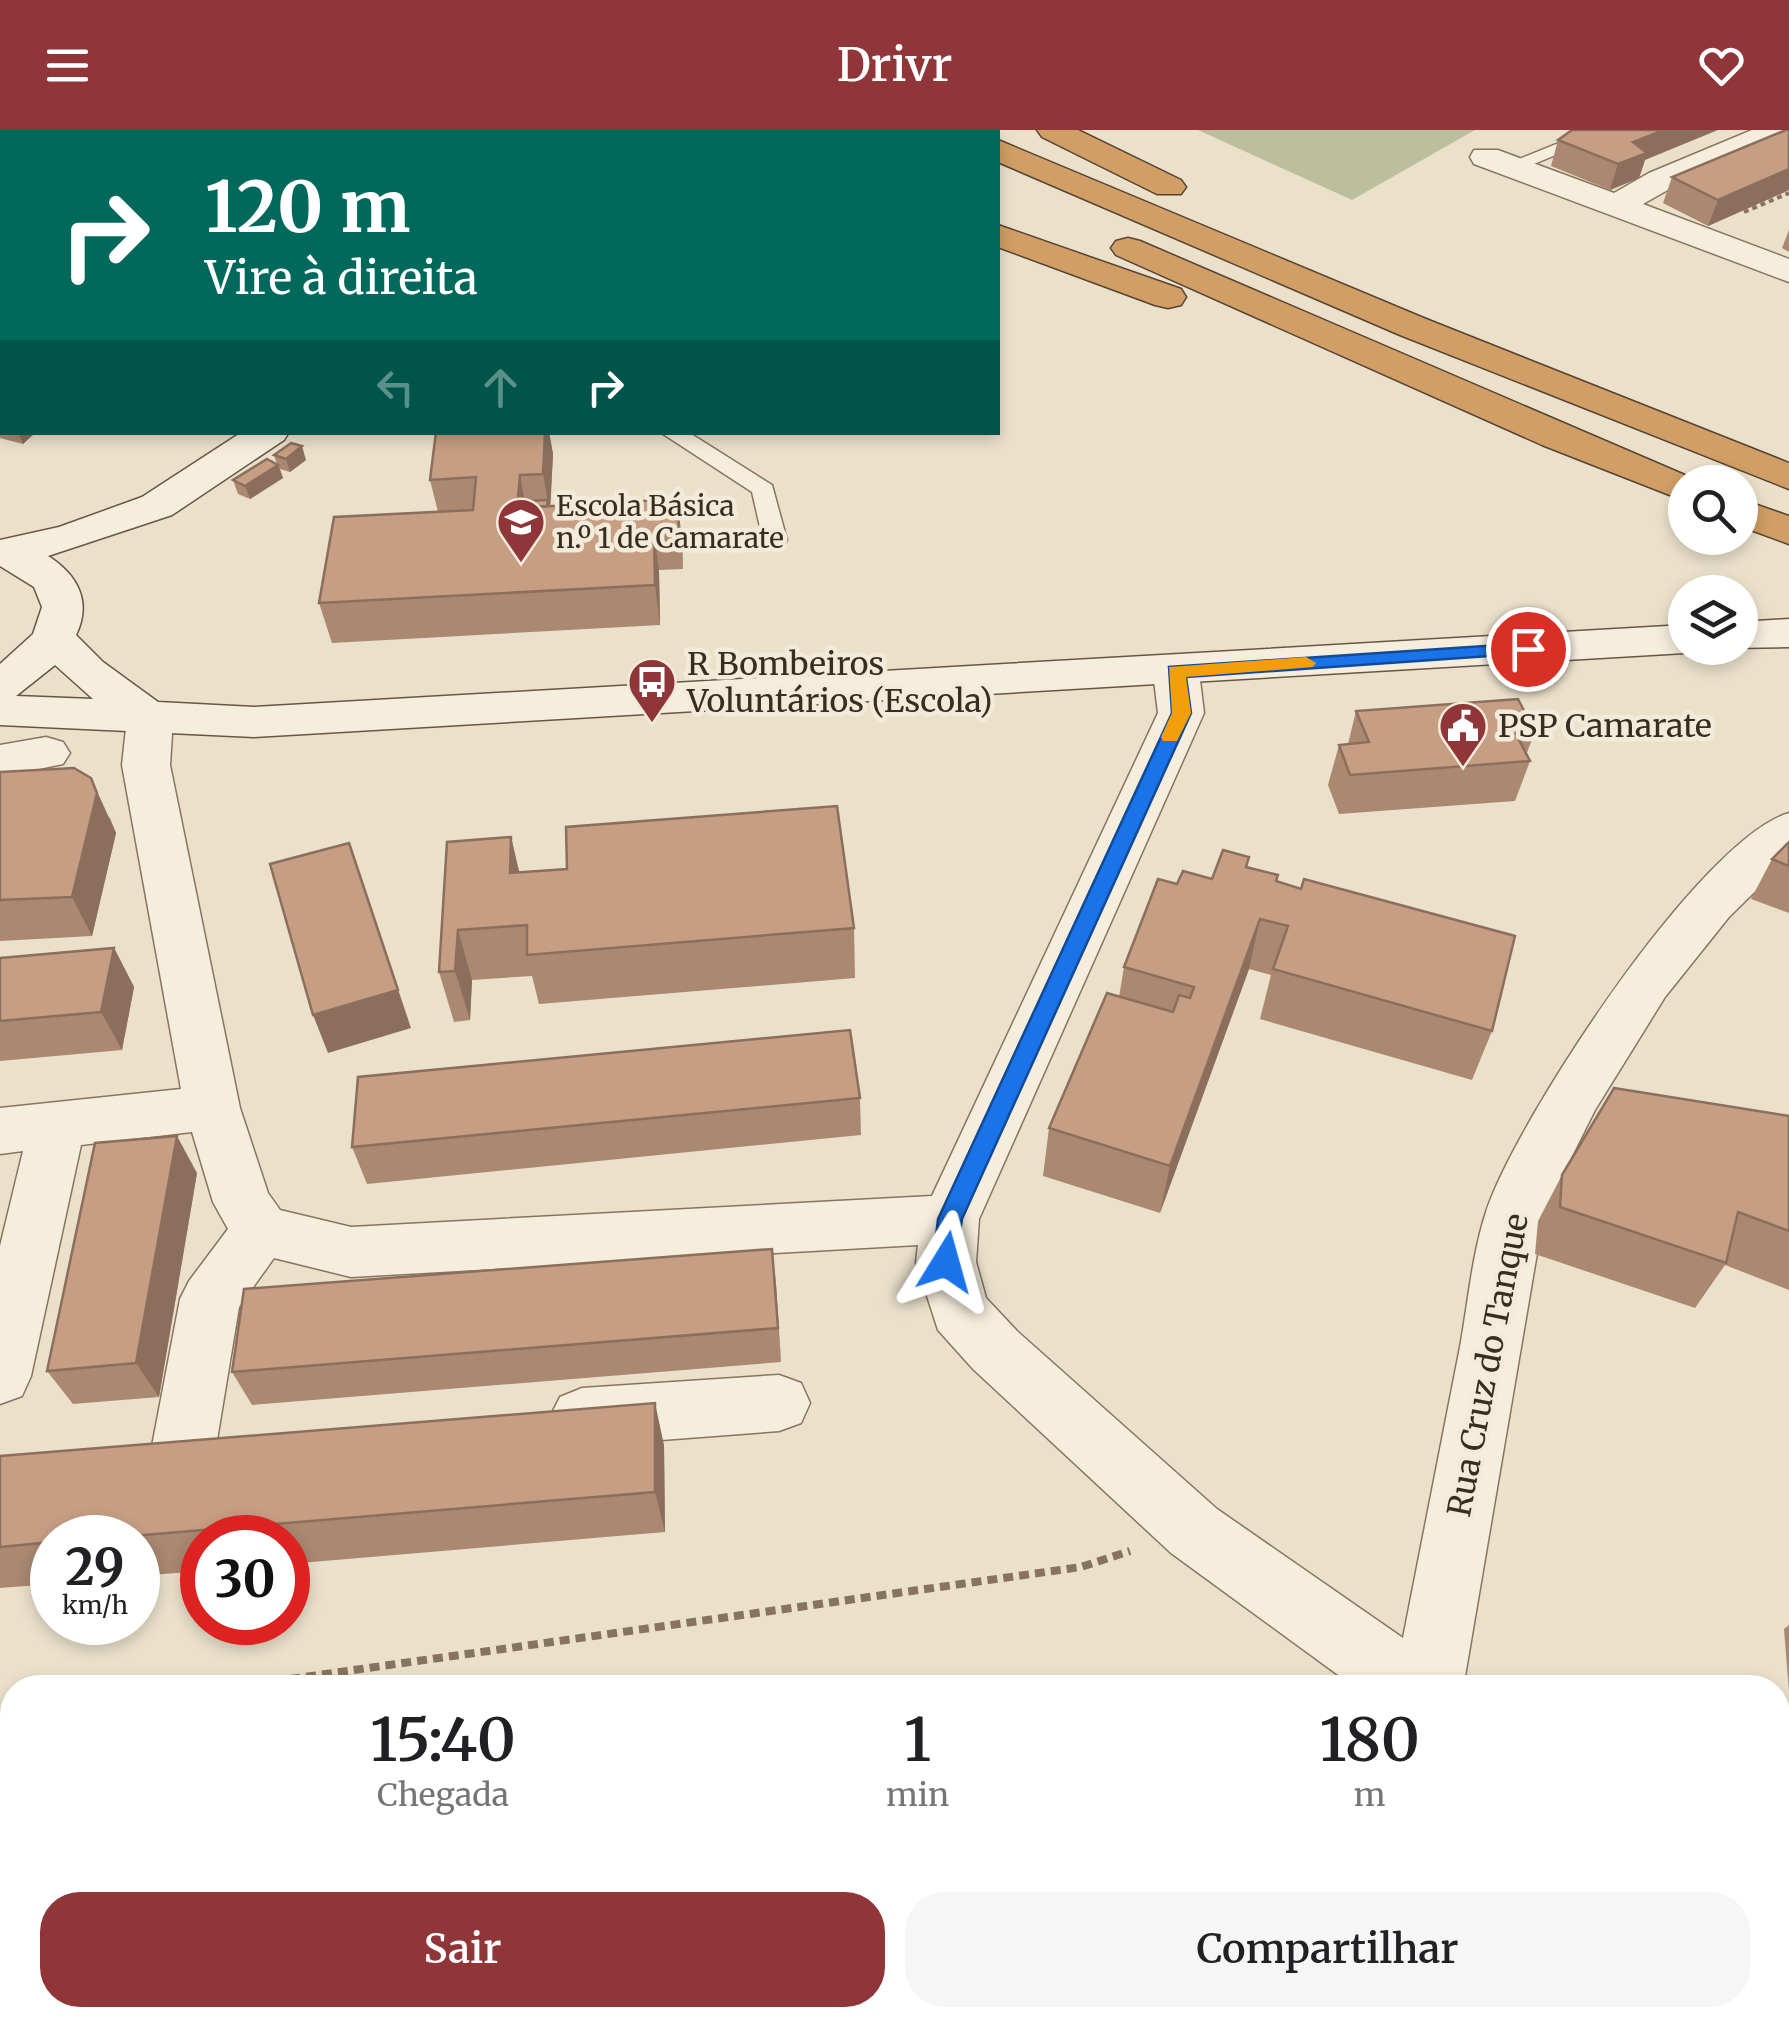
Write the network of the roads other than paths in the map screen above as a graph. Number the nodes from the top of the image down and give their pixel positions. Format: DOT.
graph roads {
  1 [pos="1053,130"];
  2 [pos="1608,130"];
  3 [pos="1780,130"];
  4 [pos="1000,151"];
  5 [pos="1499,162"];
  6 [pos="1616,206"];
  7 [pos="1088,230"];
  8 [pos="1000,236"];
  9 [pos="1789,271"];
  10 [pos="265,435"];
  11 [pos="676,435"];
  12 [pos="1556,437"];
  13 [pos="1789,474"];
  14 [pos="1668,482"];
  15 [pos="157,506"];
  16 [pos="1758,518"];
  17 [pos="1789,531"];
  18 [pos="775,540"];
  19 [pos="2,554"];
  20 [pos="61,593"];
  21 [pos="1789,632"];
  22 [pos="1758,635"];
  23 [pos="54,638"];
  24 [pos="1668,640"];
  25 [pos="1176,672"];
  26 [pos="0,685"];
  27 [pos="0,710"];
  28 [pos="150,719"];
  29 [pos="46,754"];
  30 [pos="0,761"];
  31 [pos="1789,830"];
  32 [pos="212,1108"];
  33 [pos="57,1126"];
  34 [pos="0,1131"];
  35 [pos="950,1219"];
  36 [pos="261,1230"];
  37 [pos="10,1291"];
  38 [pos="0,1376"];
  39 [pos="779,1403"];
  40 [pos="522,1422"];
  41 [pos="186,1446"];
  42 [pos="1398,1675"];
  43 [pos="1430,1675"];
  1 -- 13 [label="highway"];
  2 -- 5 [label="lane"];
  3 -- 6 [label="street"];
  4 -- 13 [label="highway"];
  5 -- 6 [label="street"];
  6 -- 9 [label="street"];
  7 -- 12 [label="highway"];
  8 -- 12 [label="highway"];
  10 -- 15 [label="street"];
  11 -- 18 [label="lane"];
  12 -- 14 [label="highway"];
  15 -- 19 [label="street"];
  15 -- 20 [label="street"];
  16 -- 17 [label="highway"];
  19 -- 20 [label="street"];
  20 -- 23 [label="street"];
  21 -- 22 [label="street"];
  23 -- 26 [label="street"];
  23 -- 28 [label="street"];
  24 -- 25 [label="street"];
  25 -- 28 [label="street"];
  25 -- 35 [label="street"];
  27 -- 28 [label="street"];
  28 -- 32 [label="street"];
  29 -- 30 [label="street"];
  31 -- 43 [label="street, Rua Cruz do Tanque"];
  32 -- 33 [label="street"];
  32 -- 36 [label="street"];
  33 -- 34 [label="street"];
  33 -- 37 [label="street"];
  35 -- 36 [label="street"];
  35 -- 42 [label="street"];
  36 -- 41 [label="street"];
  37 -- 38 [label="street"];
  39 -- 40 [label="street"];
}
